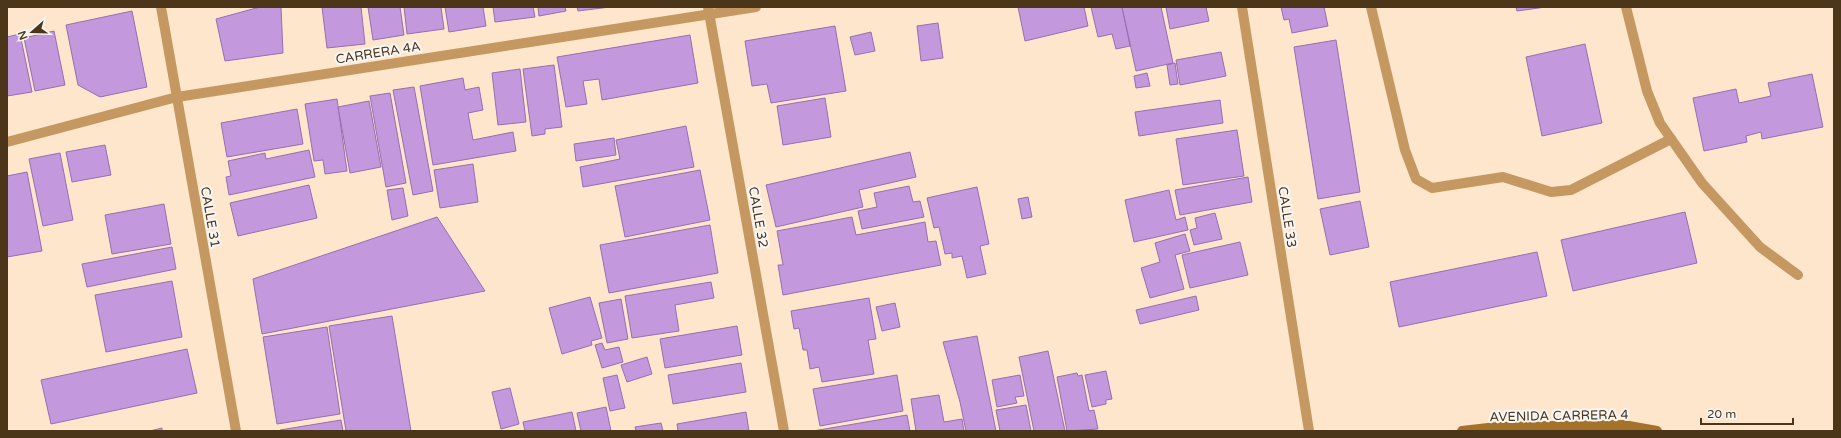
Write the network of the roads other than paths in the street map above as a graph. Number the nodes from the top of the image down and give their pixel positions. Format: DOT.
graph roads {
  1 [pos="161,7"];
  2 [pos="756,7"];
  3 [pos="1242,7"];
  4 [pos="1371,7"];
  5 [pos="1626,7"];
  6 [pos="709,10"];
  7 [pos="177,97"];
  8 [pos="1671,139"];
  9 [pos="7,142"];
  10 [pos="1798,275"];
  11 [pos="236,431"];
  12 [pos="784,431"];
  13 [pos="1309,431"];
  14 [pos="1462,431"];
  15 [pos="1657,431"];
  1 -- 7 [label="street, CALLE 31"];
  2 -- 6 [label="street, CARRERA 4A"];
  3 -- 13 [label="street, CALLE 33"];
  4 -- 8 [label="street"];
  5 -- 8 [label="street"];
  6 -- 7 [label="street, CARRERA 4A"];
  6 -- 12 [label="street, CALLE 32"];
  7 -- 9 [label="street, CARRERA 4A"];
  7 -- 11 [label="street, CALLE 31"];
  8 -- 10 [label="street"];
  14 -- 15 [label="main road, AVENIDA CARRERA 4"];
}
